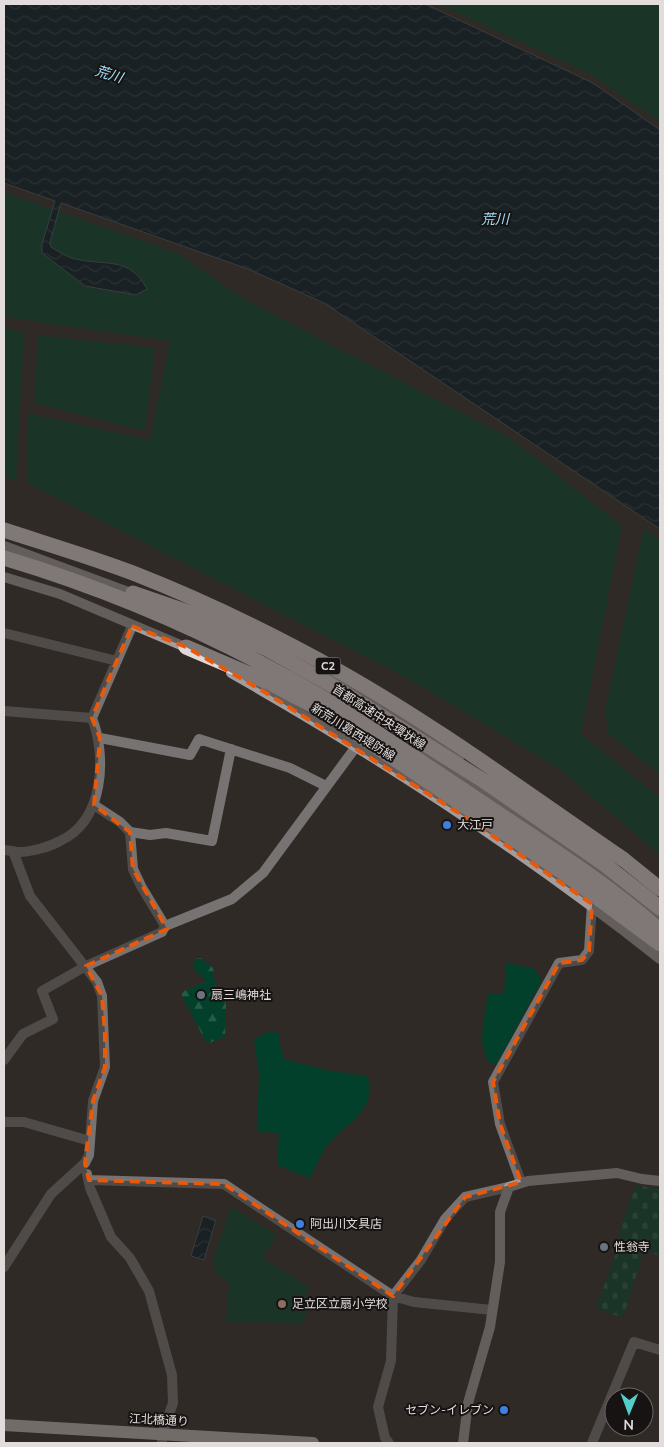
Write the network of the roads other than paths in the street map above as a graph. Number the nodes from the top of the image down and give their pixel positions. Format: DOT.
graph roads {
  1 [pos="4,529"];
  2 [pos="4,546"];
  3 [pos="4,558"];
  4 [pos="4,577"];
  5 [pos="157,590"];
  6 [pos="133,594"];
  7 [pos="194,614"];
  8 [pos="132,626"];
  9 [pos="4,633"];
  10 [pos="186,647"];
  11 [pos="116,661"];
  12 [pos="4,711"];
  13 [pos="92,718"];
  14 [pos="100,738"];
  15 [pos="355,748"];
  16 [pos="231,749"];
  17 [pos="326,786"];
  18 [pos="480,789"];
  19 [pos="94,805"];
  20 [pos="130,832"];
  21 [pos="9,851"];
  22 [pos="660,889"];
  23 [pos="592,904"];
  24 [pos="660,908"];
  25 [pos="165,926"];
  26 [pos="659,926"];
  27 [pos="660,944"];
  28 [pos="660,959"];
  29 [pos="86,966"];
  30 [pos="4,1060"];
  31 [pos="4,1122"];
  32 [pos="90,1141"];
  33 [pos="85,1164"];
  34 [pos="89,1180"];
  35 [pos="660,1181"];
  36 [pos="521,1182"];
  37 [pos="509,1187"];
  38 [pos="4,1267"];
  39 [pos="393,1296"];
  40 [pos="492,1310"];
  41 [pos="660,1350"];
  42 [pos="4,1425"];
  43 [pos="162,1438"];
  44 [pos="313,1443"];
  45 [pos="388,1443"];
  46 [pos="462,1443"];
  47 [pos="592,1443"];
  1 -- 5 [label="main road"];
  1 -- 22 [label="highway, 首都高速中央環状線 / C2, bridge"];
  2 -- 6 [label="main road, 新荒川葛西堤防線"];
  3 -- 26 [label="highway, 首都高速中央環状線 / C2"];
  4 -- 8 [label="main road, 新荒川葛西堤防線"];
  5 -- 7 [label="highway"];
  5 -- 18 [label="main road"];
  6 -- 7 [label="highway"];
  6 -- 18 [label="main road, 新荒川葛西堤防線"];
  7 -- 24 [label="highway, bridge"];
  8 -- 10 [label="main road, 新荒川葛西堤防線"];
  8 -- 11 [label="street"];
  9 -- 11 [label="street"];
  10 -- 15 [label="main road, 新荒川葛西堤防線"];
  10 -- 27 [label="highway"];
  11 -- 13 [label="street"];
  12 -- 13 [label="street"];
  13 -- 14 [label="street"];
  14 -- 16 [label="street"];
  14 -- 19 [label="street"];
  15 -- 17 [label="street"];
  15 -- 23 [label="main road, 新荒川葛西堤防線"];
  16 -- 17 [label="street"];
  16 -- 20 [label="street"];
  17 -- 25 [label="street"];
  18 -- 26 [label="main road, 新荒川葛西堤防線"];
  19 -- 20 [label="street"];
  19 -- 21 [label="street"];
  20 -- 25 [label="street"];
  21 -- 29 [label="street"];
  23 -- 28 [label="main road, 新荒川葛西堤防線"];
  23 -- 36 [label="street"];
  25 -- 29 [label="street"];
  29 -- 30 [label="street"];
  29 -- 32 [label="street"];
  31 -- 32 [label="street"];
  32 -- 33 [label="street"];
  33 -- 34 [label="street"];
  33 -- 38 [label="street"];
  34 -- 39 [label="street"];
  34 -- 43 [label="street"];
  35 -- 36 [label="main road"];
  36 -- 37 [label="main road"];
  37 -- 39 [label="street"];
  37 -- 40 [label="main road"];
  39 -- 40 [label="street"];
  39 -- 45 [label="street"];
  40 -- 46 [label="main road"];
  41 -- 47 [label="street"];
  42 -- 43 [label="main road, 江北橋通り"];
  43 -- 44 [label="main road, 江北橋通り"];
}
